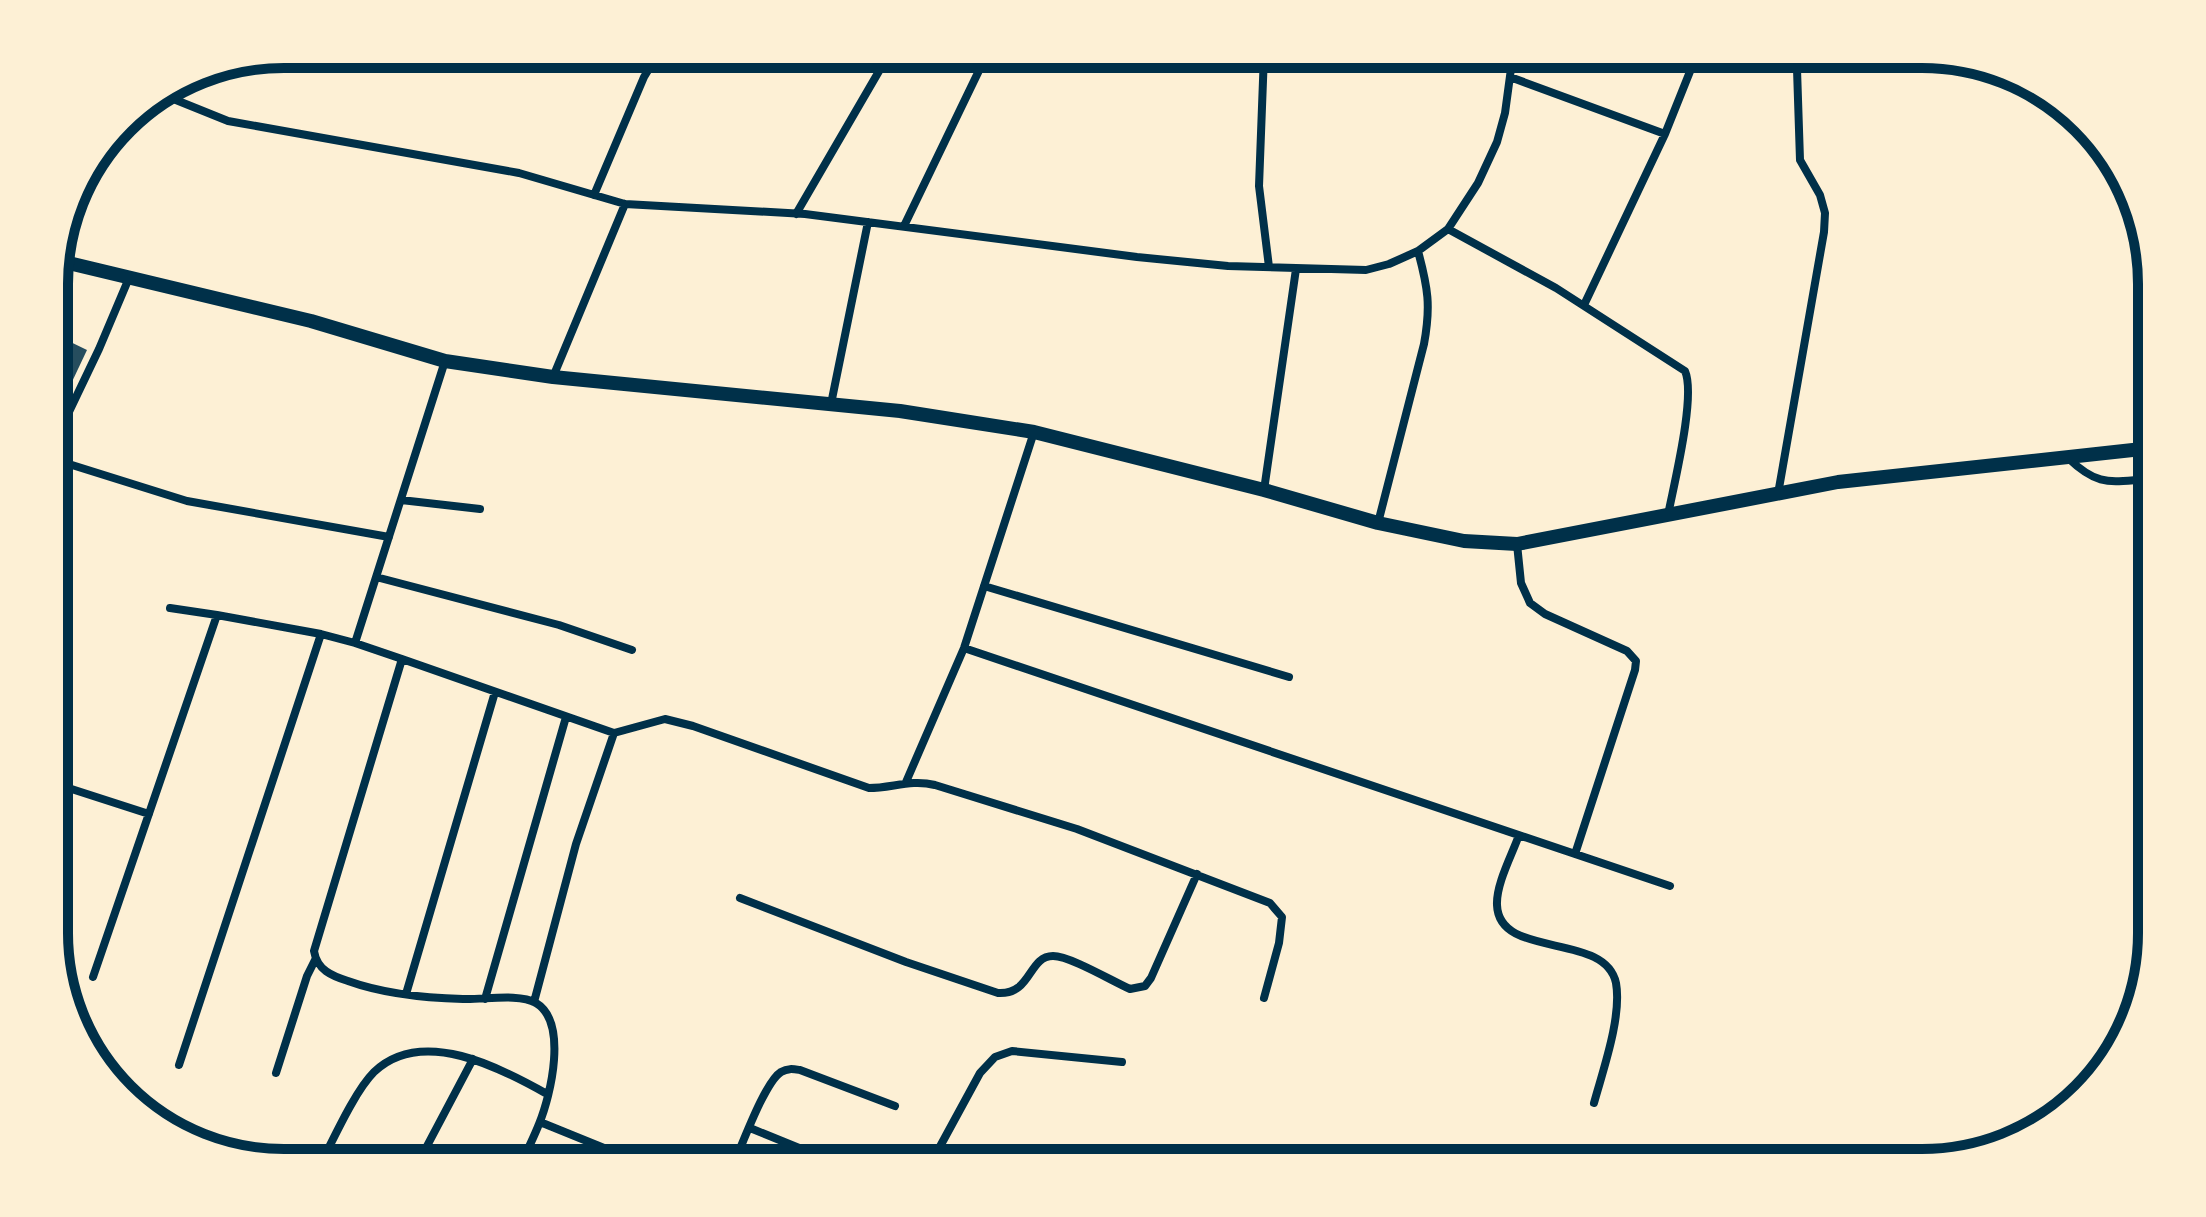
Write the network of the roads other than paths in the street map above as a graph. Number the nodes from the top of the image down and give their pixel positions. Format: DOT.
graph roads {
  1 [pos="649,68"];
  2 [pos="881,68"];
  3 [pos="980,68"];
  4 [pos="1263,68"];
  5 [pos="1511,68"];
  6 [pos="1691,68"];
  7 [pos="1797,68"];
  8 [pos="1510,77"];
  9 [pos="173,99"];
  10 [pos="1665,134"];
  11 [pos="594,195"];
  12 [pos="625,204"];
  13 [pos="796,214"];
  14 [pos="868,222"];
  15 [pos="904,226"];
  16 [pos="1448,229"];
  17 [pos="1418,251"];
  18 [pos="69,263"];
  19 [pos="1269,267"];
  20 [pos="1296,269"];
  21 [pos="129,278"];
  22 [pos="1584,305"];
  23 [pos="445,361"];
  24 [pos="553,377"];
  25 [pos="831,404"];
  26 [pos="68,414"];
  27 [pos="1034,432"];
  28 [pos="2138,450"];
  29 [pos="2068,458"];
  30 [pos="68,464"];
  31 [pos="2138,480"];
  32 [pos="1264,490"];
  33 [pos="1778,494"];
  34 [pos="401,500"];
  35 [pos="480,509"];
  36 [pos="1668,515"];
  37 [pos="1378,523"];
  38 [pos="389,537"];
  39 [pos="1517,544"];
  40 [pos="376,577"];
  41 [pos="984,586"];
  42 [pos="170,608"];
  43 [pos="217,615"];
  44 [pos="321,634"];
  45 [pos="355,643"];
  46 [pos="964,648"];
  47 [pos="632,650"];
  48 [pos="402,659"];
  49 [pos="1289,677"];
  50 [pos="495,692"];
  51 [pos="566,717"];
  52 [pos="614,733"];
  53 [pos="906,782"];
  54 [pos="68,788"];
  55 [pos="149,814"];
  56 [pos="1519,835"];
  57 [pos="1575,854"];
  58 [pos="1197,874"];
  59 [pos="1670,886"];
  60 [pos="740,898"];
  61 [pos="315,960"];
  62 [pos="93,977"];
  63 [pos="406,994"];
  64 [pos="1264,998"];
  65 [pos="485,999"];
  66 [pos="534,1002"];
  67 [pos="473,1059"];
  68 [pos="1122,1062"];
  69 [pos="179,1065"];
  70 [pos="276,1073"];
  71 [pos="547,1094"];
  72 [pos="1594,1103"];
  73 [pos="895,1106"];
  74 [pos="540,1122"];
  75 [pos="750,1128"];
  76 [pos="329,1149"];
  77 [pos="425,1149"];
  78 [pos="528,1149"];
  79 [pos="607,1149"];
  80 [pos="740,1149"];
  81 [pos="802,1149"];
  82 [pos="939,1149"];
  1 -- 11 [label="street"];
  2 -- 13 [label="street"];
  3 -- 15 [label="street"];
  4 -- 19 [label="street"];
  5 -- 8 [label="street"];
  6 -- 10 [label="street"];
  7 -- 33 [label="street"];
  8 -- 10 [label="street"];
  8 -- 16 [label="street"];
  9 -- 11 [label="street"];
  10 -- 22 [label="street"];
  11 -- 12 [label="street"];
  12 -- 13 [label="street"];
  12 -- 24 [label="street"];
  13 -- 14 [label="street"];
  14 -- 15 [label="street"];
  14 -- 25 [label="street"];
  15 -- 19 [label="street"];
  16 -- 17 [label="street"];
  16 -- 22 [label="street"];
  17 -- 20 [label="street"];
  17 -- 37 [label="street"];
  18 -- 21 [label="main road"];
  19 -- 20 [label="street"];
  20 -- 32 [label="street"];
  21 -- 23 [label="main road"];
  21 -- 26 [label="street"];
  22 -- 36 [label="street"];
  23 -- 24 [label="main road"];
  23 -- 34 [label="street"];
  24 -- 25 [label="main road"];
  25 -- 27 [label="main road"];
  27 -- 32 [label="main road"];
  27 -- 41 [label="street"];
  28 -- 29 [label="main road"];
  29 -- 31 [label="street"];
  29 -- 33 [label="main road"];
  30 -- 38 [label="street"];
  32 -- 37 [label="main road"];
  33 -- 36 [label="main road"];
  34 -- 35 [label="street"];
  34 -- 38 [label="street"];
  36 -- 39 [label="main road"];
  37 -- 39 [label="main road"];
  38 -- 40 [label="street"];
  39 -- 57 [label="street"];
  40 -- 45 [label="street"];
  40 -- 47 [label="street"];
  41 -- 46 [label="street"];
  41 -- 49 [label="street"];
  42 -- 43 [label="street"];
  43 -- 44 [label="street"];
  43 -- 55 [label="street"];
  44 -- 45 [label="street"];
  44 -- 69 [label="street"];
  45 -- 48 [label="street"];
  46 -- 53 [label="street"];
  46 -- 56 [label="street"];
  48 -- 50 [label="street"];
  48 -- 61 [label="street"];
  50 -- 51 [label="street"];
  50 -- 63 [label="street"];
  51 -- 52 [label="street"];
  51 -- 65 [label="street"];
  52 -- 53 [label="street"];
  52 -- 66 [label="street"];
  53 -- 58 [label="street"];
  54 -- 55 [label="street"];
  55 -- 62 [label="street"];
  56 -- 57 [label="street"];
  56 -- 72 [label="street"];
  57 -- 59 [label="street"];
  58 -- 60 [label="street"];
  58 -- 64 [label="street"];
  61 -- 63 [label="street"];
  61 -- 70 [label="street"];
  63 -- 65 [label="street"];
  65 -- 66 [label="street"];
  66 -- 71 [label="street"];
  67 -- 71 [label="street"];
  67 -- 76 [label="street"];
  67 -- 77 [label="street"];
  68 -- 82 [label="street"];
  71 -- 74 [label="street"];
  73 -- 75 [label="street"];
  74 -- 78 [label="street"];
  74 -- 79 [label="street"];
  75 -- 80 [label="street"];
  75 -- 81 [label="street"];
}
